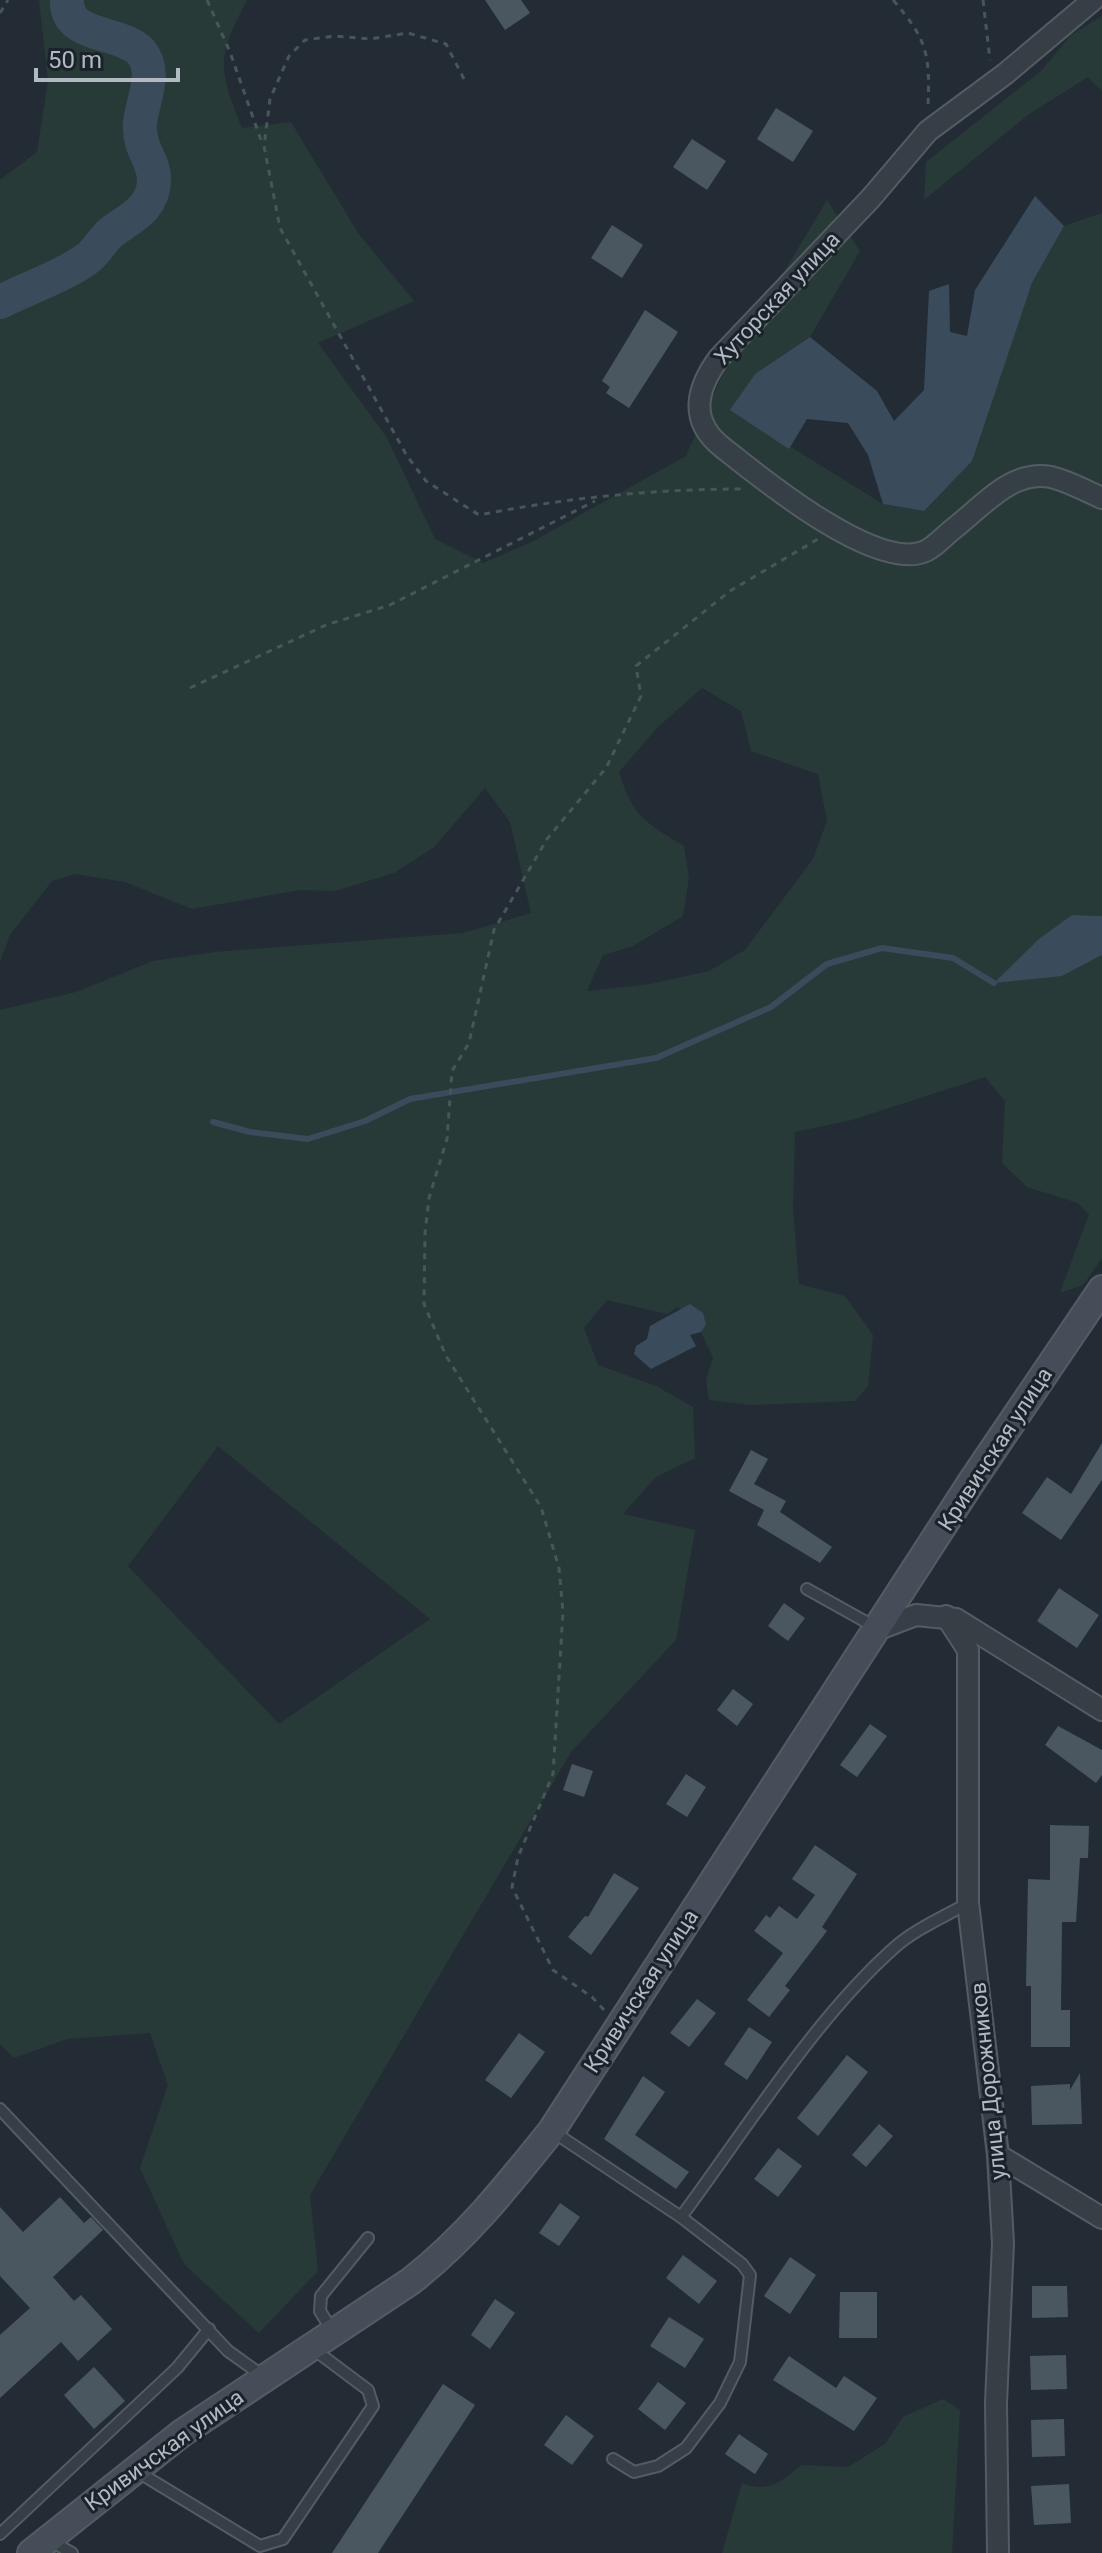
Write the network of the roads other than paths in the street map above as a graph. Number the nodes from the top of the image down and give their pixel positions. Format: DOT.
graph roads {
  1 [pos="1093,0"];
  2 [pos="1102,498"];
  3 [pos="1099,1299"];
  4 [pos="807,1589"];
  5 [pos="946,1616"];
  6 [pos="879,1629"];
  7 [pos="1102,1710"];
  8 [pos="968,1903"];
  9 [pos="0,2109"];
  10 [pos="552,2130"];
  11 [pos="998,2155"];
  12 [pos="681,2217"];
  13 [pos="1102,2218"];
  14 [pos="368,2238"];
  15 [pos="209,2329"];
  16 [pos="334,2334"];
  17 [pos="312,2348"];
  18 [pos="264,2377"];
  19 [pos="613,2459"];
  20 [pos="133,2469"];
  21 [pos="0,2534"];
  22 [pos="39,2546"];
  23 [pos="72,2553"];
  24 [pos="998,2553"];
  1 -- 2 [label="street, Хуторская улица"];
  3 -- 6 [label="street, Кривичская улица"];
  4 -- 6 [label="lane"];
  5 -- 6 [label="street"];
  5 -- 7 [label="street"];
  5 -- 8 [label="street, улица Дорожников"];
  6 -- 10 [label="street, Кривичская улица"];
  8 -- 11 [label="street, улица Дорожников"];
  8 -- 12 [label="lane"];
  9 -- 15 [label="lane"];
  10 -- 12 [label="lane"];
  10 -- 16 [label="street, Кривичская улица"];
  11 -- 13 [label="street"];
  11 -- 24 [label="street, улица Дорожников"];
  12 -- 19 [label="lane"];
  14 -- 16 [label="lane"];
  15 -- 18 [label="lane"];
  15 -- 21 [label="lane"];
  16 -- 17 [label="street, Кривичская улица"];
  17 -- 18 [label="street, Кривичская улица"];
  17 -- 20 [label="lane"];
  18 -- 20 [label="street, Кривичская улица"];
  20 -- 22 [label="street, Кривичская улица"];
  22 -- 23 [label="lane"];
}
